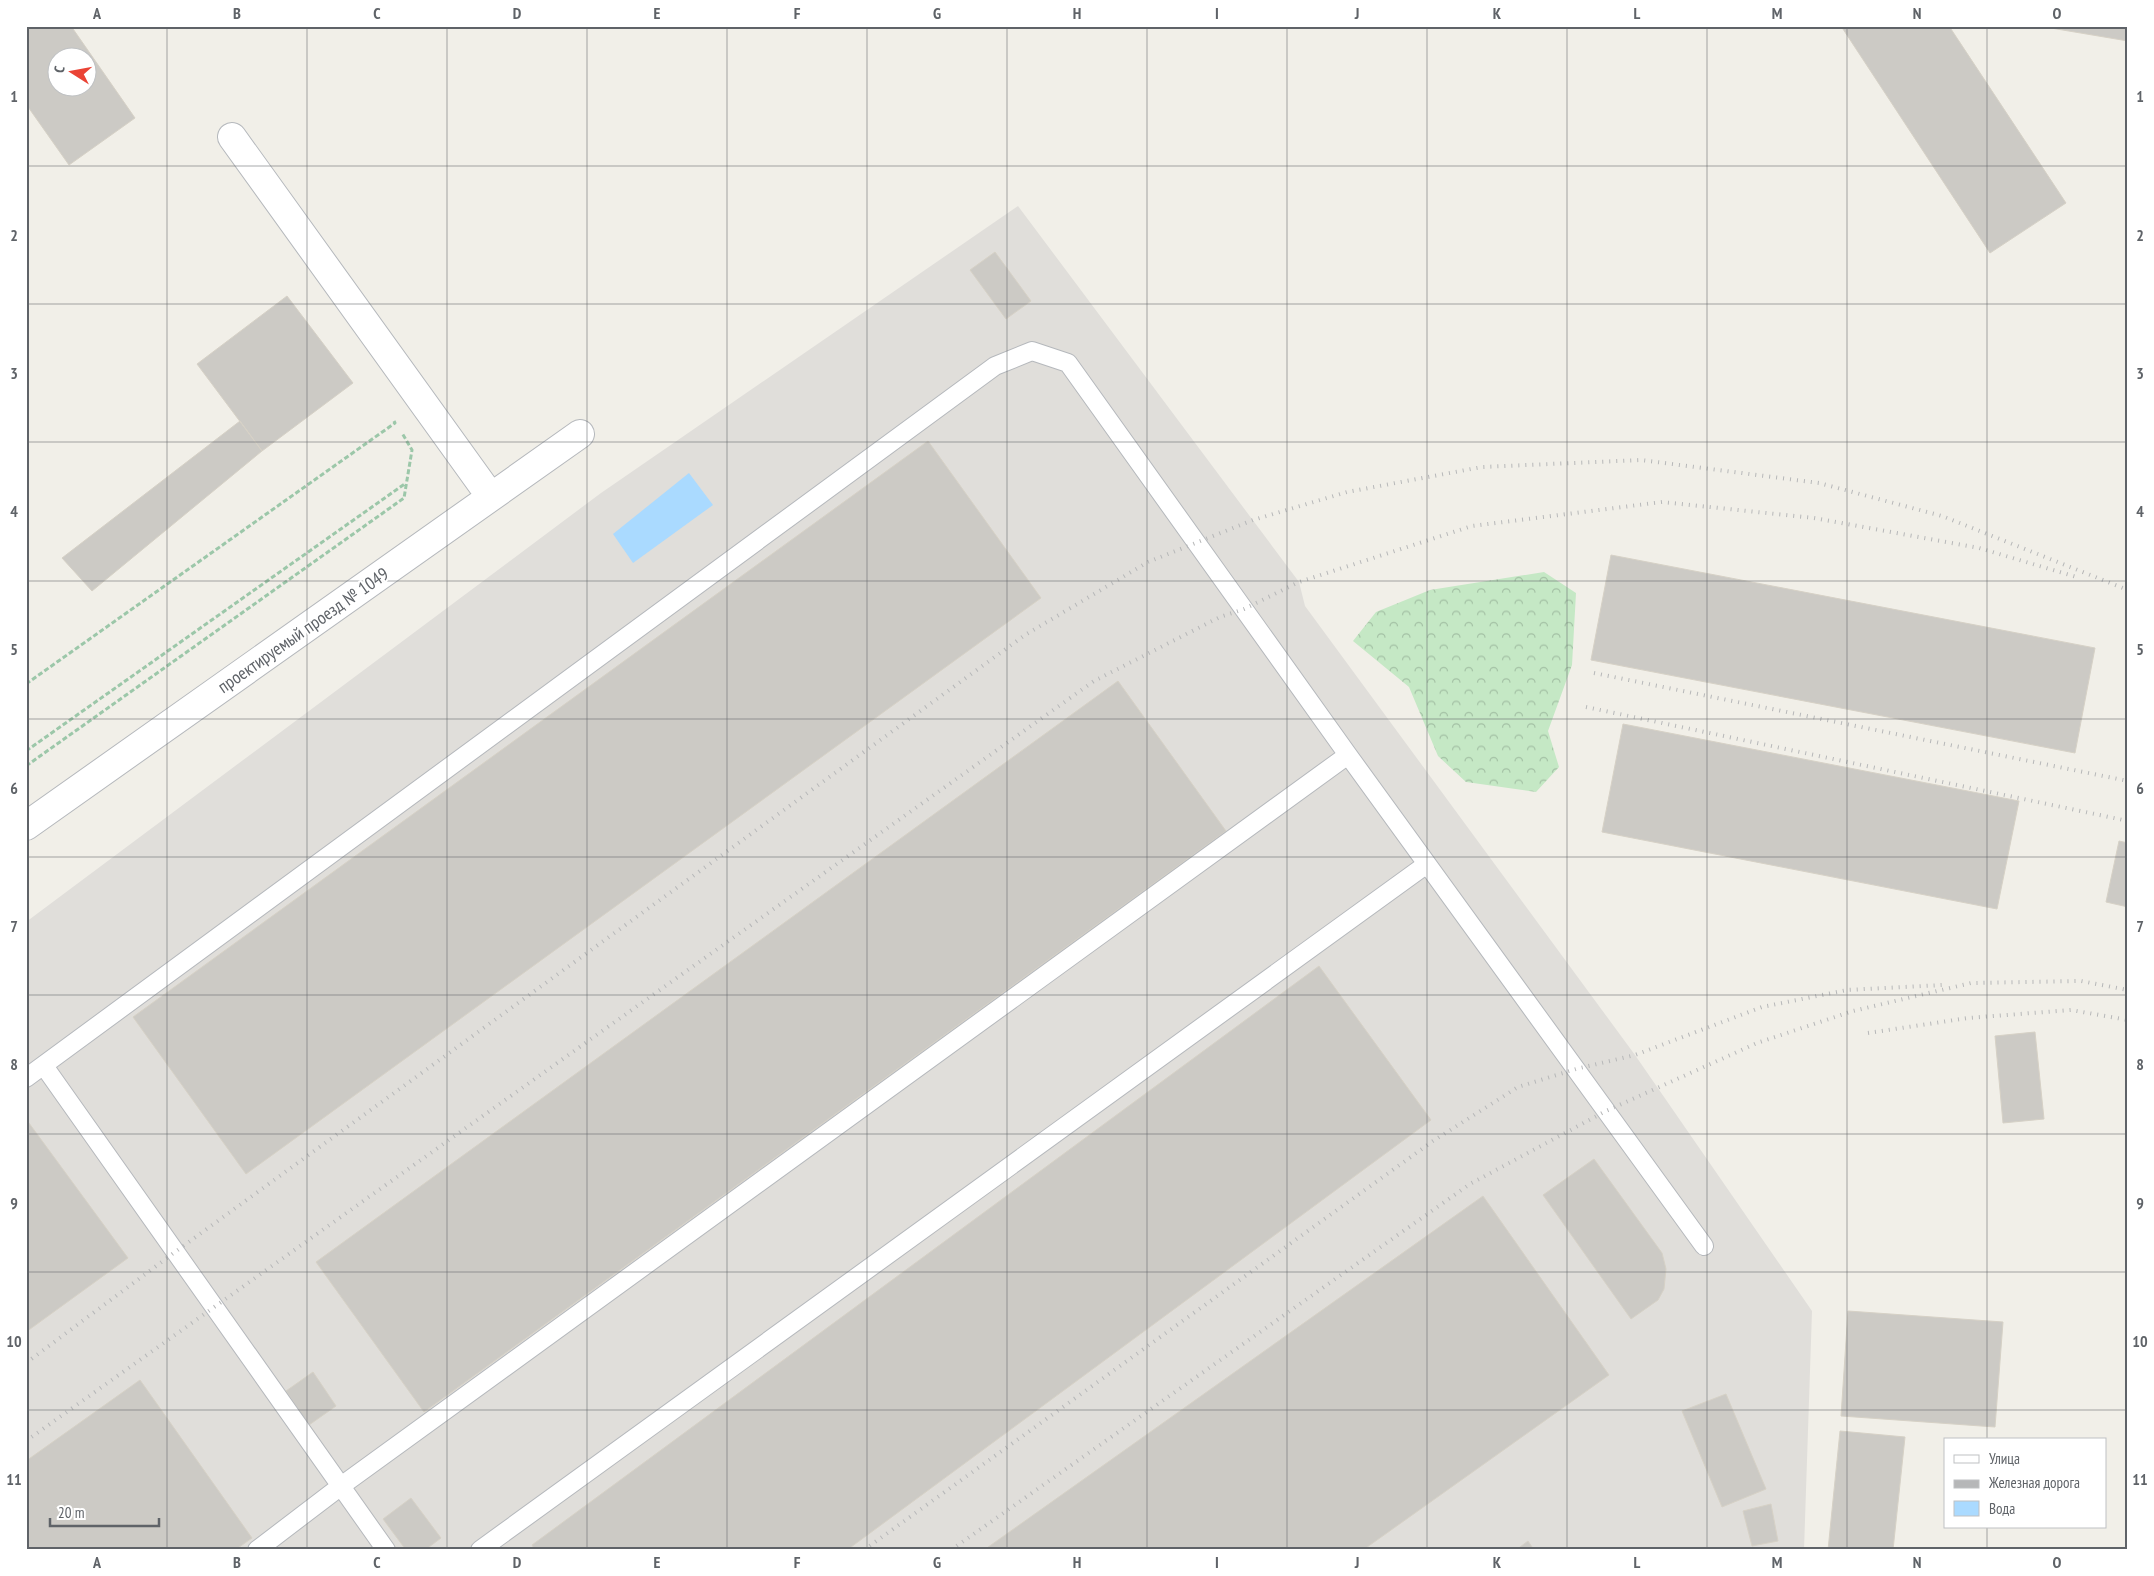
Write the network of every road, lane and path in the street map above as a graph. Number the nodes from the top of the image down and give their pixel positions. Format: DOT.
graph roads {
  1 [pos="232,137"];
  2 [pos="390,415"];
  3 [pos="396,423"];
  4 [pos="580,434"];
  5 [pos="407,483"];
  6 [pos="491,497"];
  7 [pos="26,684"];
  8 [pos="26,752"];
  9 [pos="1348,755"];
  10 [pos="26,766"];
  11 [pos="26,826"];
  12 [pos="1428,864"];
  13 [pos="44,1066"];
  14 [pos="26,1078"];
  15 [pos="1704,1246"];
  16 [pos="341,1486"];
  17 [pos="257,1550"];
  18 [pos="386,1550"];
  19 [pos="480,1550"];
  1 -- 6 [label="street"];
  2 -- 3 [label="path"];
  3 -- 5 [label="path"];
  3 -- 7 [label="path"];
  4 -- 6 [label="street, проектируемый проезд № 1049"];
  5 -- 8 [label="path"];
  5 -- 10 [label="path"];
  6 -- 11 [label="street, проектируемый проезд № 1049"];
  9 -- 12 [label="lane"];
  9 -- 13 [label="lane"];
  9 -- 16 [label="lane"];
  12 -- 15 [label="lane"];
  12 -- 19 [label="lane"];
  13 -- 14 [label="lane"];
  13 -- 16 [label="lane"];
  16 -- 17 [label="lane"];
  16 -- 18 [label="lane"];
}
